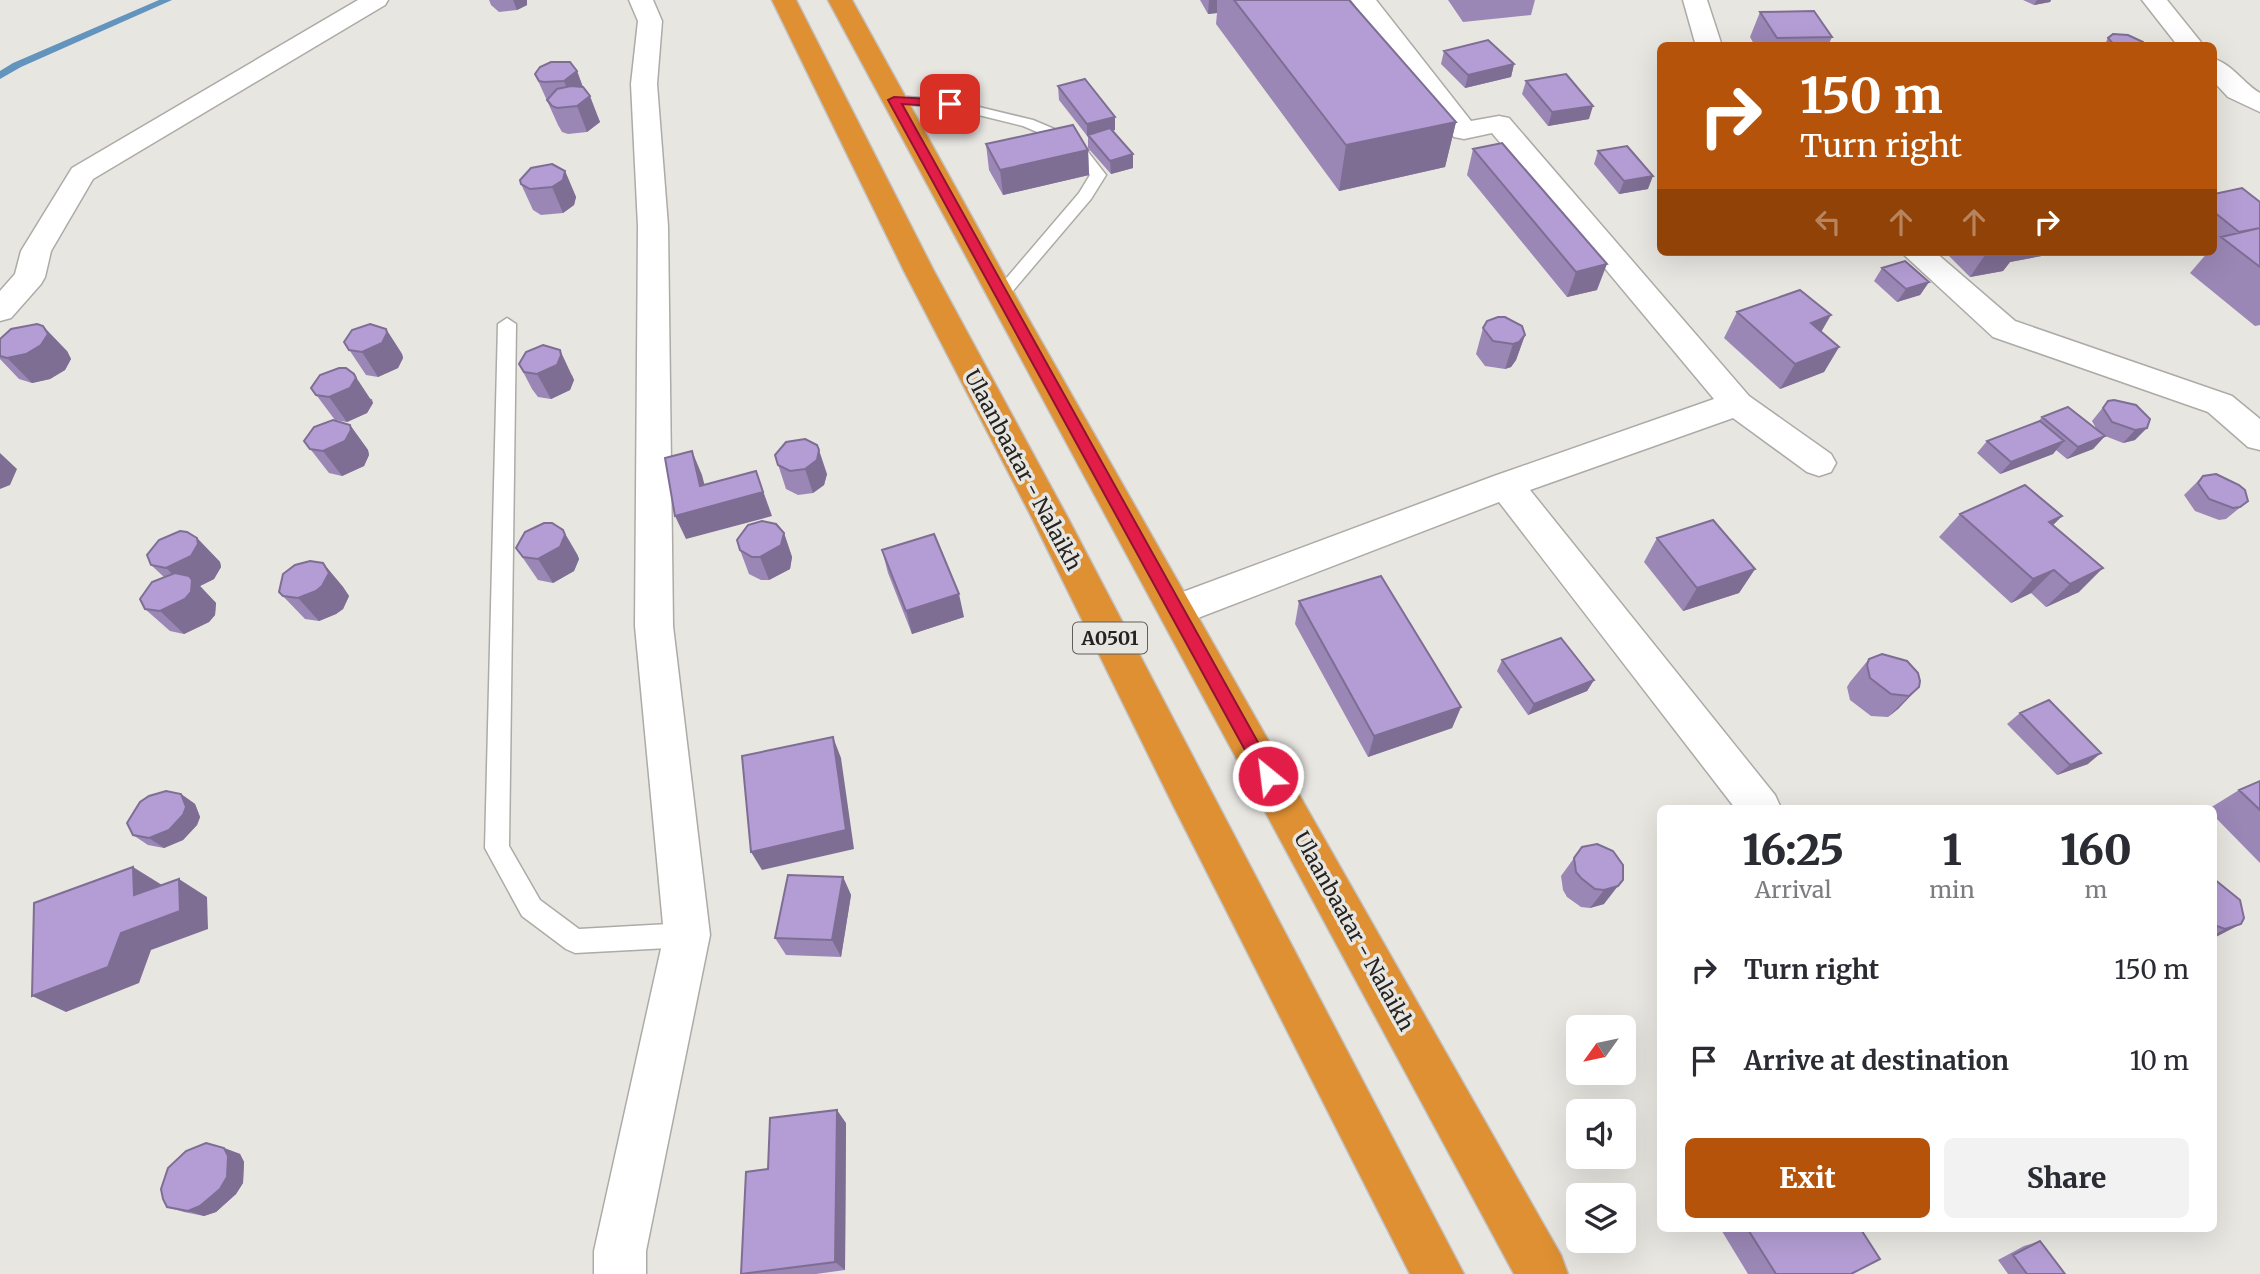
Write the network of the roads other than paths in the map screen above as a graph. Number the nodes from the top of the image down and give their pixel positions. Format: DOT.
graph roads {
  1 [pos="376,0"];
  2 [pos="640,0"];
  3 [pos="784,0"];
  4 [pos="840,0"];
  5 [pos="1363,0"];
  6 [pos="1695,0"];
  7 [pos="2154,0"];
  8 [pos="1708,42"];
  9 [pos="2189,42"];
  10 [pos="2217,70"];
  11 [pos="894,100"];
  12 [pos="2260,104"];
  13 [pos="1921,256"];
  14 [pos="1000,295"];
  15 [pos="0,311"];
  16 [pos="507,324"];
  17 [pos="1737,404"];
  18 [pos="2260,438"];
  19 [pos="1819,463"];
  20 [pos="1506,485"];
  21 [pos="1177,610"];
  22 [pos="1758,805"];
  23 [pos="687,935"];
  24 [pos="620,1274"];
  25 [pos="1438,1274"];
  26 [pos="1542,1274"];
  1 -- 15 [label="street"];
  2 -- 23 [label="street"];
  3 -- 25 [label="highway, Ulaanbaatar - Nalaikh / A0501"];
  4 -- 11 [label="highway, Ulaanbaatar - Nalaikh"];
  5 -- 17 [label="street"];
  6 -- 8 [label="street"];
  7 -- 9 [label="street"];
  10 -- 12 [label="street"];
  11 -- 14 [label="highway, Ulaanbaatar - Nalaikh"];
  11 -- 14 [label="lane"];
  13 -- 18 [label="street"];
  14 -- 21 [label="highway, Ulaanbaatar - Nalaikh"];
  16 -- 23 [label="lane"];
  17 -- 19 [label="street"];
  17 -- 20 [label="street"];
  20 -- 21 [label="street"];
  20 -- 22 [label="street"];
  21 -- 26 [label="highway, Ulaanbaatar - Nalaikh"];
  23 -- 24 [label="street"];
}
